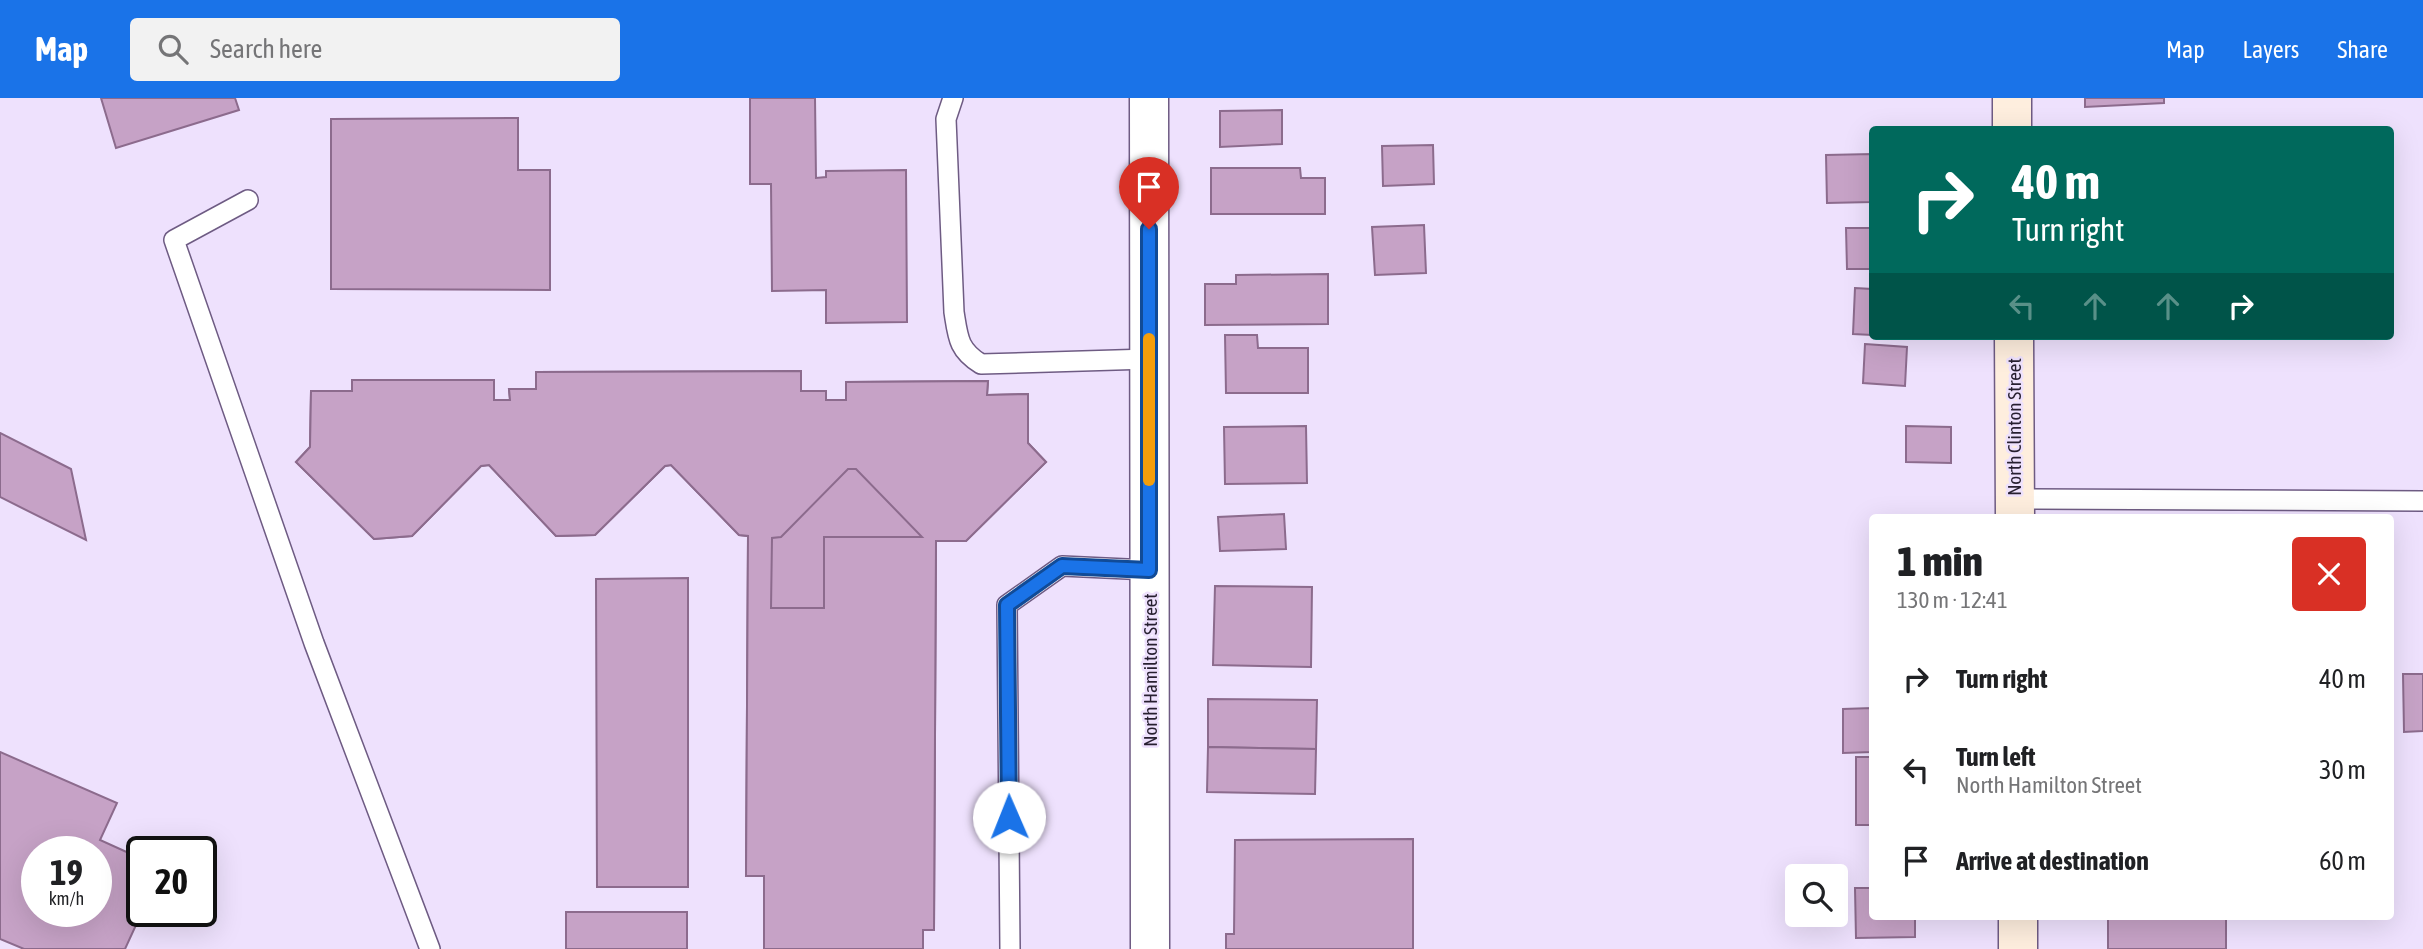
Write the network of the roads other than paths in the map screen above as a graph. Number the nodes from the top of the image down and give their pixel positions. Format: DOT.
graph roads {
  1 [pos="953,98"];
  2 [pos="1149,98"];
  3 [pos="2012,98"];
  4 [pos="2012,126"];
  5 [pos="248,200"];
  6 [pos="2014,340"];
  7 [pos="1149,359"];
  8 [pos="2423,501"];
  9 [pos="2015,509"];
  10 [pos="1149,570"];
  11 [pos="2018,920"];
  12 [pos="430,949"];
  13 [pos="1010,949"];
  14 [pos="1150,949"];
  15 [pos="2018,949"];
  1 -- 7 [label="lane"];
  2 -- 7 [label="street, North Hamilton Street"];
  3 -- 4 [label="street"];
  5 -- 12 [label="lane"];
  6 -- 9 [label="street, North Clinton Street"];
  7 -- 10 [label="street, North Hamilton Street"];
  8 -- 9 [label="lane"];
  10 -- 13 [label="lane"];
  10 -- 14 [label="street, North Hamilton Street"];
  11 -- 15 [label="street"];
}
